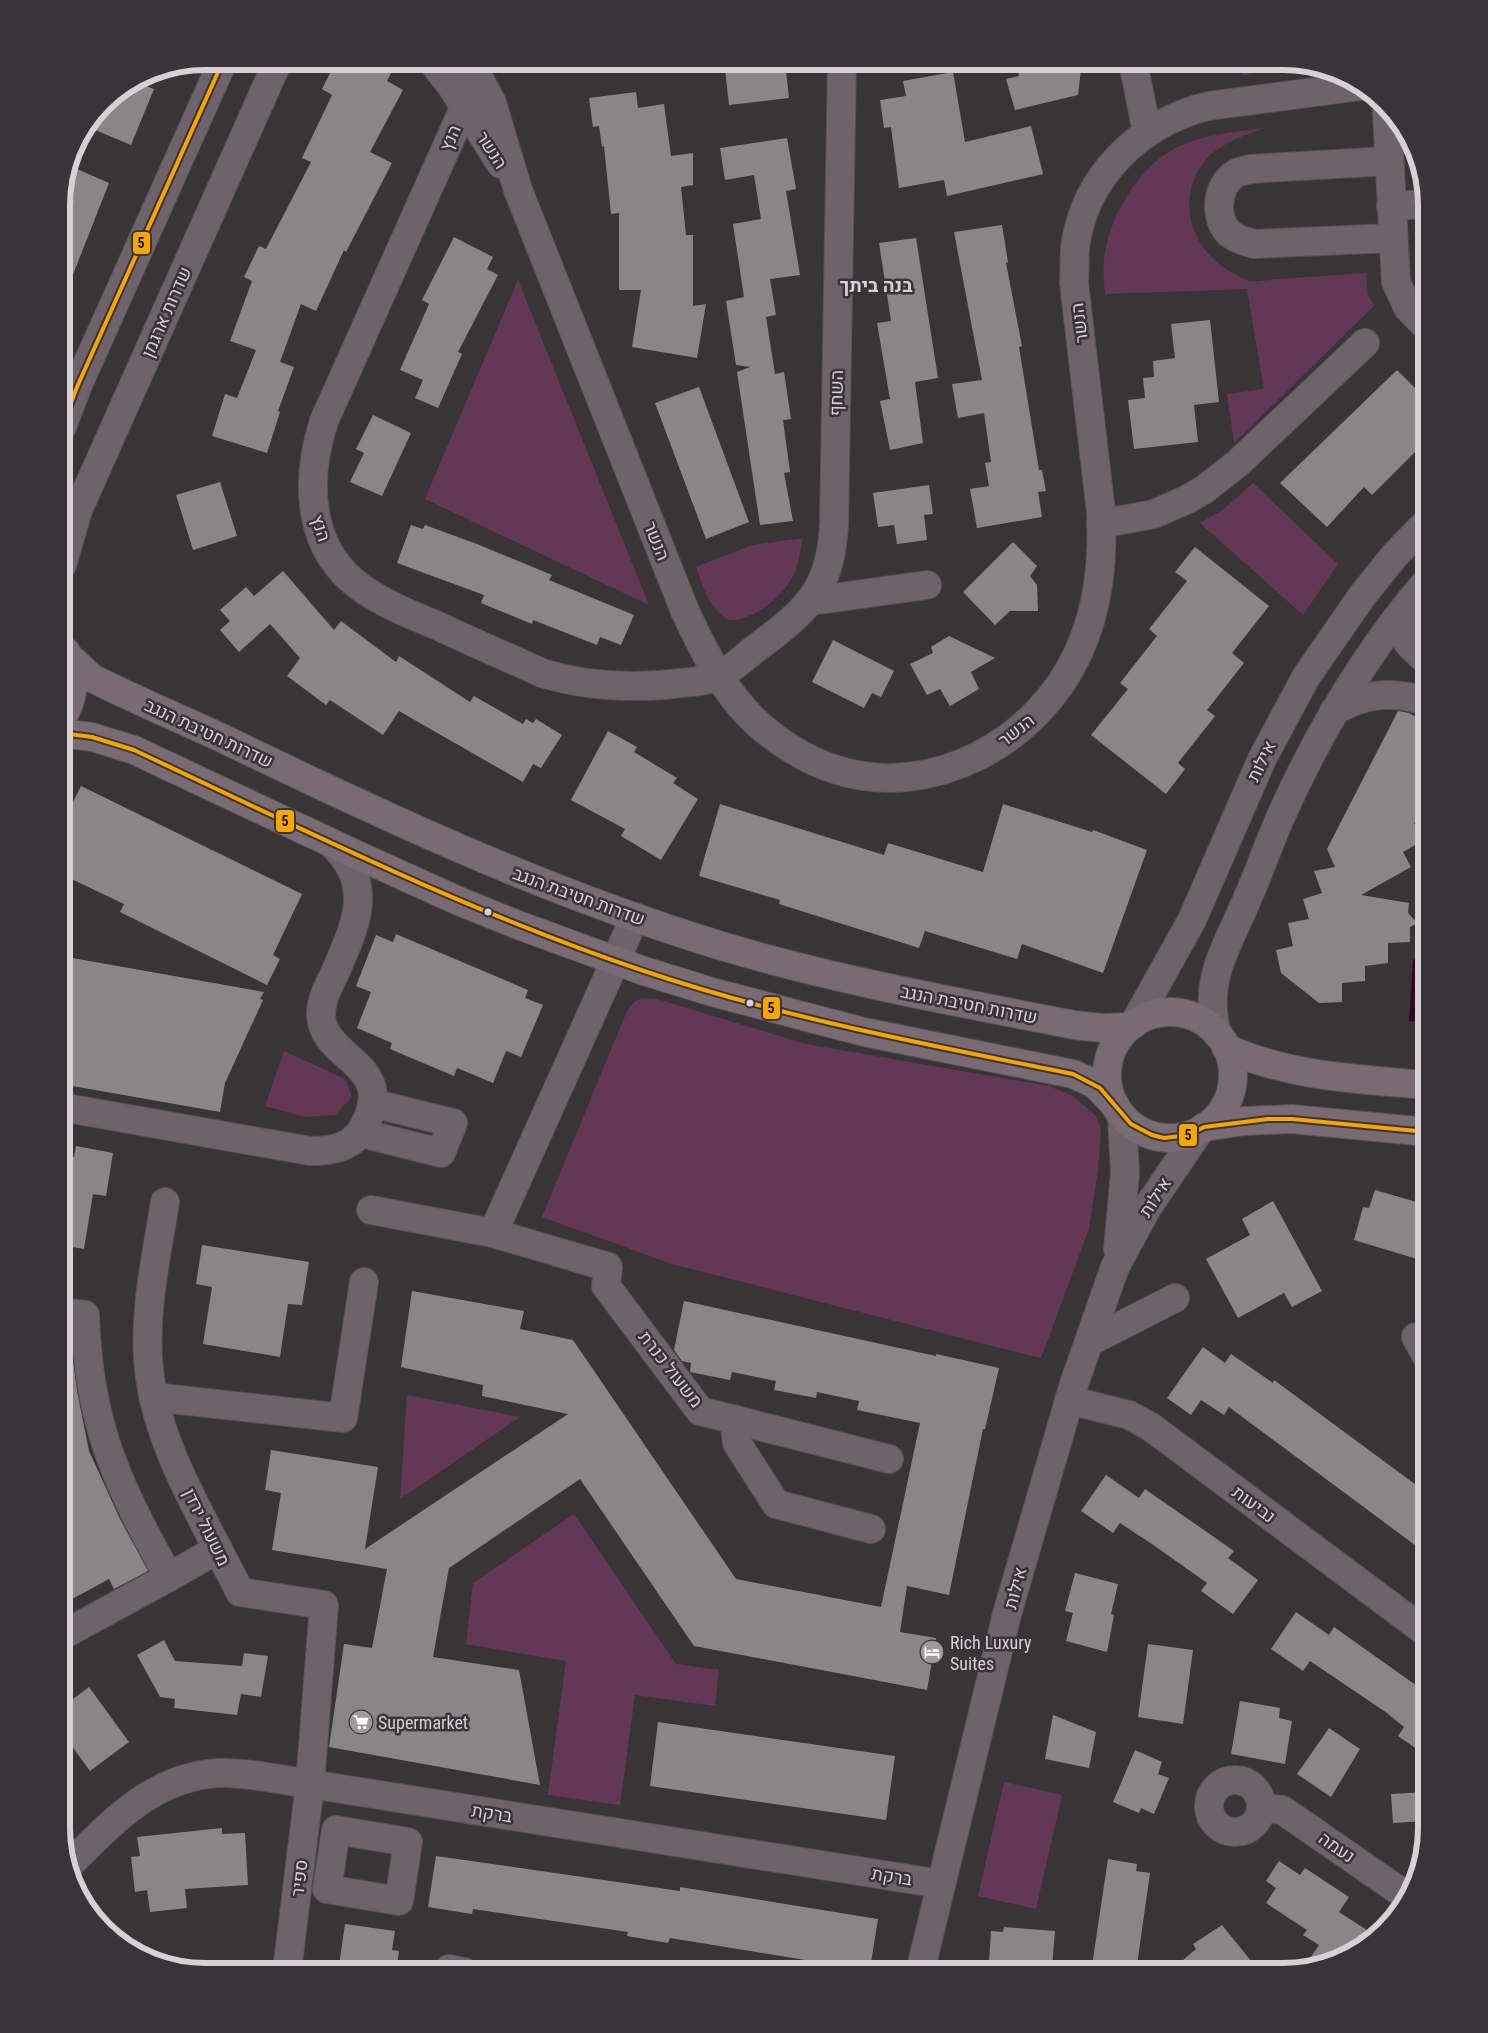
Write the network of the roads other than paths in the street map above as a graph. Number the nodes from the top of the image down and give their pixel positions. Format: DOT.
graph roads {
  1 [pos="218,70"];
  2 [pos="274,70"];
  3 [pos="438,70"];
  4 [pos="471,70"];
  5 [pos="477,70"];
  6 [pos="842,70"];
  7 [pos="1135,70"];
  8 [pos="1349,88"];
  9 [pos="464,107"];
  10 [pos="1387,120"];
  11 [pos="1147,132"];
  12 [pos="1389,161"];
  13 [pos="518,190"];
  14 [pos="1418,204"];
  15 [pos="1391,206"];
  16 [pos="1393,238"];
  17 [pos="1418,318"];
  18 [pos="1366,343"];
  19 [pos="70,405"];
  20 [pos="1101,524"];
  21 [pos="1418,531"];
  22 [pos="70,538"];
  23 [pos="927,585"];
  24 [pos="1418,592"];
  25 [pos="811,601"];
  26 [pos="1403,611"];
  27 [pos="1418,652"];
  28 [pos="70,655"];
  29 [pos="70,666"];
  30 [pos="719,676"];
  31 [pos="1418,699"];
  32 [pos="70,701"];
  33 [pos="1334,711"];
  34 [pos="70,735"];
  35 [pos="331,843"];
  36 [pos="635,917"];
  37 [pos="615,961"];
  38 [pos="1131,1025"];
  39 [pos="1222,1041"];
  40 [pos="1418,1084"];
  41 [pos="372,1103"];
  42 [pos="70,1109"];
  43 [pos="1118,1110"];
  44 [pos="1202,1129"];
  45 [pos="1418,1131"];
  46 [pos="360,1133"];
  47 [pos="165,1202"];
  48 [pos="371,1210"];
  49 [pos="493,1233"];
  50 [pos="1115,1267"];
  51 [pos="364,1282"];
  52 [pos="1175,1298"];
  53 [pos="70,1313"];
  54 [pos="1089,1342"];
  55 [pos="153,1397"];
  56 [pos="1070,1400"];
  57 [pos="734,1419"];
  58 [pos="889,1458"];
  59 [pos="871,1529"];
  60 [pos="218,1549"];
  61 [pos="169,1576"];
  62 [pos="1418,1626"];
  63 [pos="70,1631"];
  64 [pos="310,1784"];
  65 [pos="388,1797"];
  66 [pos="1261,1808"];
  67 [pos="381,1838"];
  68 [pos="74,1860"];
  69 [pos="940,1884"];
  70 [pos="1402,1893"];
  71 [pos="288,1963"];
  72 [pos="922,1963"];
  1 -- 19 [label="street"];
  2 -- 22 [label="street, שדרות ארגמן"];
  3 -- 9 [label="street, הנשר"];
  4 -- 9 [label="street, הנץ"];
  5 -- 13 [label="street, הנשר"];
  6 -- 25 [label="street, השחף"];
  7 -- 11 [label="street"];
  8 -- 11 [label="street, הנשר"];
  9 -- 13 [label="street, הנשר"];
  9 -- 30 [label="street, הנץ"];
  10 -- 12 [label="street"];
  11 -- 20 [label="street, הנשר"];
  12 -- 15 [label="street"];
  12 -- 16 [label="street"];
  13 -- 30 [label="street, הנשר"];
  14 -- 15 [label="street"];
  15 -- 16 [label="street"];
  16 -- 17 [label="street"];
  18 -- 20 [label="street"];
  20 -- 30 [label="street, הנשר"];
  21 -- 38 [label="street, אילות"];
  23 -- 25 [label="street"];
  24 -- 26 [label="street"];
  25 -- 30 [label="street, השחף"];
  26 -- 27 [label="street"];
  26 -- 33 [label="street"];
  28 -- 36 [label="main road, שדרות חטיבת הנגב"];
  29 -- 32 [label="main road"];
  31 -- 33 [label="street"];
  33 -- 39 [label="street"];
  34 -- 35 [label="main road"];
  35 -- 37 [label="main road"];
  35 -- 41 [label="street"];
  36 -- 37 [label="street"];
  36 -- 38 [label="main road, שדרות חטיבת הנגב"];
  37 -- 43 [label="main road"];
  37 -- 49 [label="street"];
  38 -- 39 [label="main road"];
  38 -- 43 [label="main road"];
  39 -- 40 [label="main road"];
  39 -- 44 [label="main road"];
  41 -- 46 [label="street"];
  41 -- 46 [label="street"];
  42 -- 46 [label="street"];
  43 -- 44 [label="main road"];
  43 -- 50 [label="street, אילות"];
  44 -- 45 [label="main road"];
  44 -- 50 [label="street, אילות"];
  47 -- 55 [label="street, משעול ירדן"];
  48 -- 49 [label="street, משעול כנרת"];
  49 -- 57 [label="street, משעול כנרת"];
  50 -- 54 [label="street, אילות"];
  51 -- 55 [label="street"];
  52 -- 54 [label="street"];
  53 -- 61 [label="street"];
  54 -- 56 [label="street, אילות"];
  55 -- 60 [label="street, משעול ירדן"];
  56 -- 62 [label="street, נביעות"];
  56 -- 69 [label="street, אילות"];
  57 -- 58 [label="street, משעול כנרת"];
  57 -- 59 [label="street"];
  60 -- 61 [label="street"];
  60 -- 64 [label="street, משעול ירדן"];
  61 -- 63 [label="street"];
  64 -- 65 [label="street, ברקת"];
  64 -- 68 [label="street, ברקת"];
  64 -- 71 [label="street, ספיר"];
  65 -- 67 [label="street"];
  65 -- 69 [label="street, ברקת"];
  66 -- 70 [label="street, נעמה"];
  69 -- 72 [label="street, אילות"];
}
